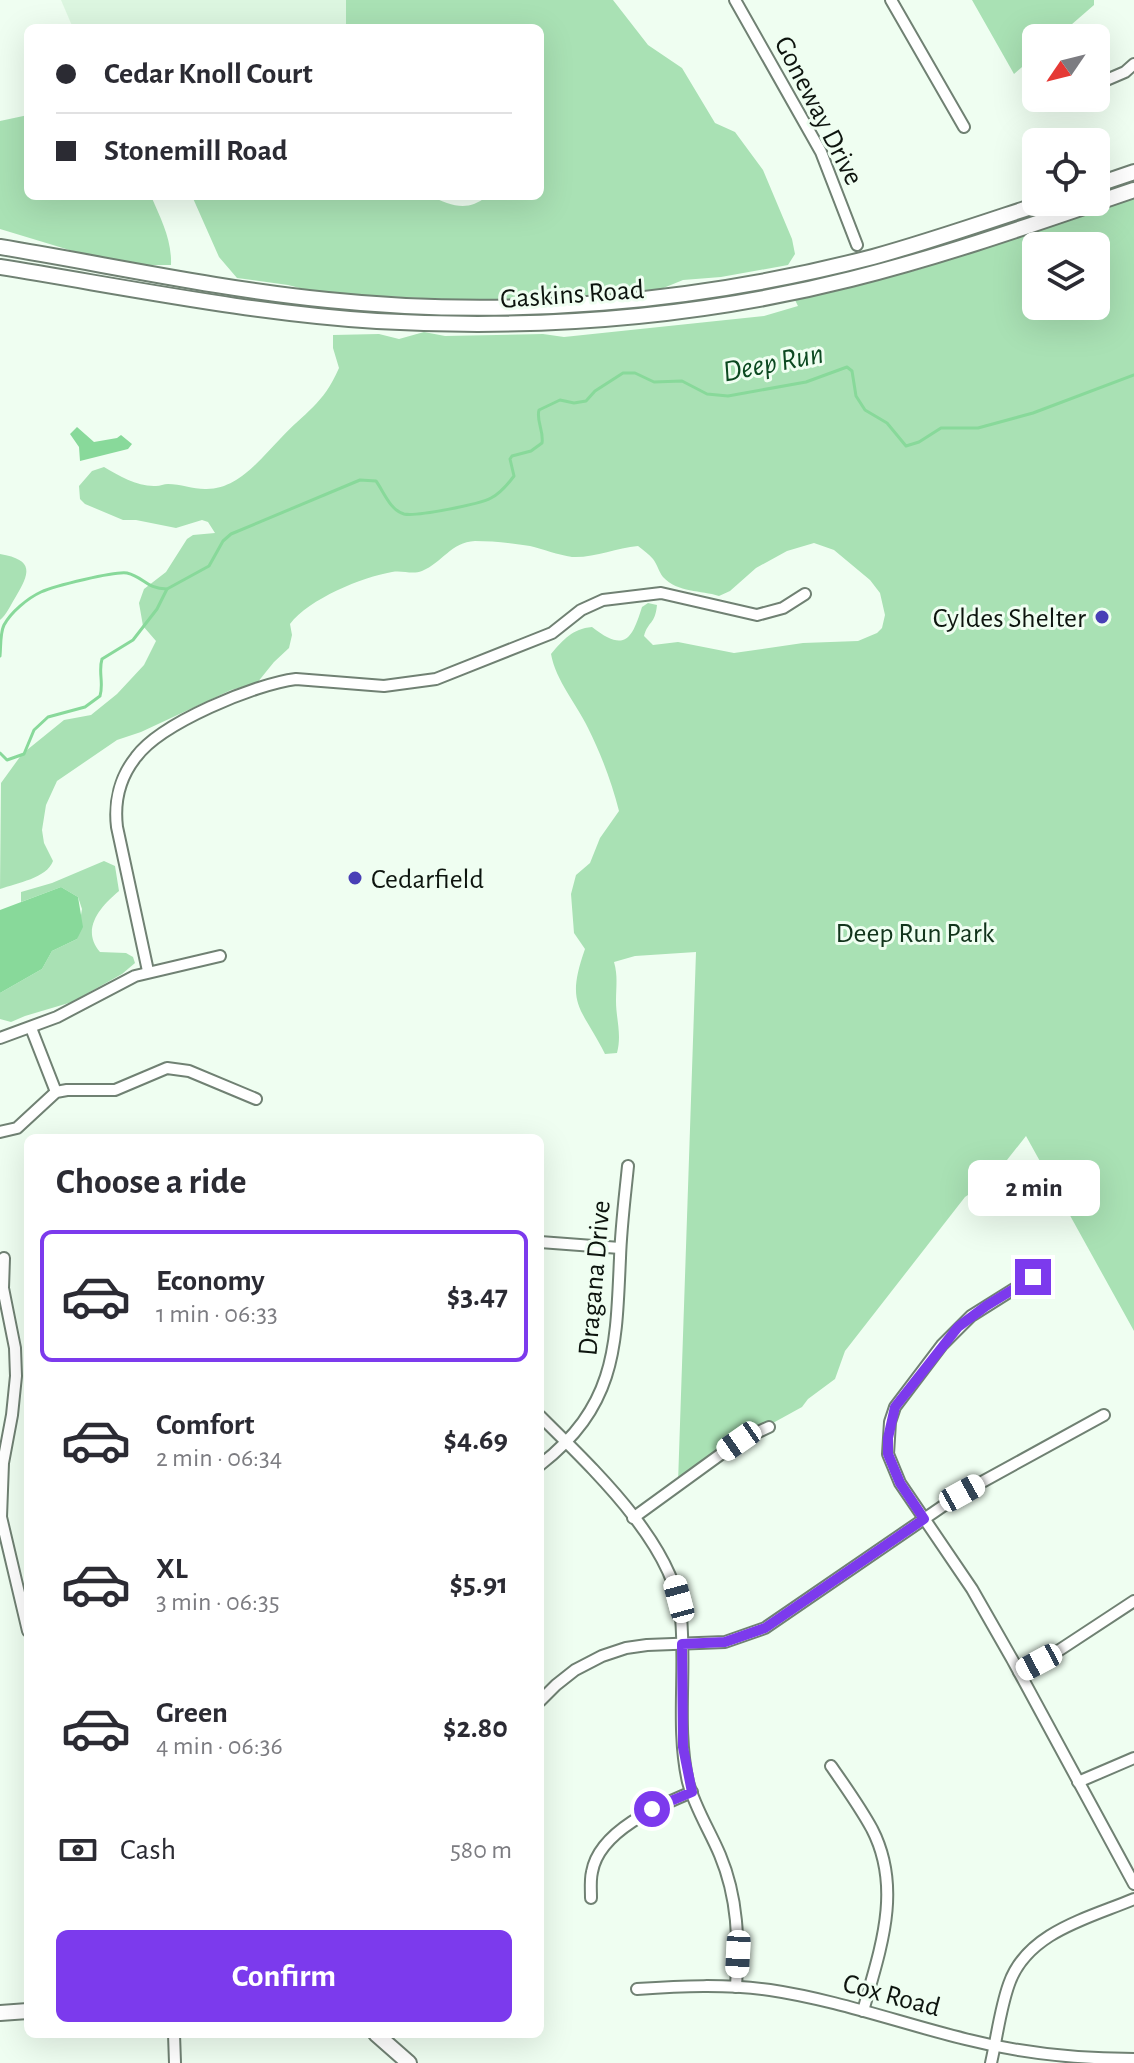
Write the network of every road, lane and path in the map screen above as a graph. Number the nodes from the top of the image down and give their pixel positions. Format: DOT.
graph roads {
  1 [pos="735,0"];
  2 [pos="891,0"];
  3 [pos="1134,64"];
  4 [pos="1110,79"];
  5 [pos="964,127"];
  6 [pos="1134,172"];
  7 [pos="1110,180"];
  8 [pos="1134,190"];
  9 [pos="1022,210"];
  10 [pos="857,245"];
  11 [pos="0,247"];
  12 [pos="0,267"];
  13 [pos="805,594"];
  14 [pos="220,956"];
  15 [pos="148,971"];
  16 [pos="31,1028"];
  17 [pos="0,1038"];
  18 [pos="56,1092"];
  19 [pos="256,1099"];
  20 [pos="0,1132"];
  21 [pos="628,1166"];
  22 [pos="544,1242"];
  23 [pos="620,1248"];
  24 [pos="4,1258"];
  25 [pos="1033,1277"];
  26 [pos="1104,1415"];
  27 [pos="544,1420"];
  28 [pos="769,1427"];
  29 [pos="566,1442"];
  30 [pos="3,1448"];
  31 [pos="544,1461"];
  32 [pos="633,1518"];
  33 [pos="924,1519"];
  34 [pos="1134,1601"];
  35 [pos="24,1606"];
  36 [pos="682,1644"];
  37 [pos="1019,1672"];
  38 [pos="544,1697"];
  39 [pos="1134,1758"];
  40 [pos="831,1766"];
  41 [pos="1078,1782"];
  42 [pos="692,1792"];
  43 [pos="1134,1884"];
  44 [pos="591,1898"];
  45 [pos="1134,1899"];
  46 [pos="736,1987"];
  47 [pos="637,1989"];
  48 [pos="24,2011"];
  49 [pos="863,2011"];
  50 [pos="0,2013"];
  51 [pos="174,2038"];
  52 [pos="381,2038"];
  53 [pos="995,2045"];
  54 [pos="1134,2059"];
  55 [pos="175,2063"];
  56 [pos="409,2063"];
  57 [pos="991,2063"];
  1 -- 10 [label="street, Goneway Drive"];
  2 -- 5 [label="street"];
  3 -- 4 [label="street"];
  6 -- 7 [label="main road"];
  8 -- 12 [label="main road, Gaskins Road"];
  9 -- 11 [label="main road, Gaskins Road"];
  13 -- 15 [label="street"];
  14 -- 15 [label="street"];
  15 -- 16 [label="street"];
  16 -- 17 [label="street"];
  16 -- 18 [label="street"];
  18 -- 19 [label="street"];
  18 -- 20 [label="street"];
  21 -- 23 [label="street, Dragana Drive"];
  22 -- 23 [label="street"];
  23 -- 29 [label="street, Dragana Drive"];
  24 -- 30 [label="street"];
  25 -- 33 [label="street"];
  26 -- 33 [label="street"];
  27 -- 29 [label="street"];
  28 -- 32 [label="street"];
  29 -- 31 [label="street, Dragana Drive"];
  29 -- 32 [label="street"];
  30 -- 35 [label="street"];
  32 -- 36 [label="street"];
  33 -- 36 [label="street"];
  33 -- 37 [label="street"];
  34 -- 37 [label="street"];
  36 -- 38 [label="street"];
  36 -- 42 [label="street"];
  37 -- 41 [label="street"];
  39 -- 41 [label="street"];
  40 -- 49 [label="street"];
  41 -- 43 [label="street"];
  42 -- 44 [label="street"];
  42 -- 46 [label="street"];
  45 -- 53 [label="street"];
  46 -- 47 [label="street, Cox Road"];
  46 -- 49 [label="street, Cox Road"];
  48 -- 50 [label="main road"];
  49 -- 53 [label="street, Cox Road"];
  51 -- 55 [label="street"];
  52 -- 56 [label="main road"];
  53 -- 54 [label="street, Cox Road"];
  53 -- 57 [label="street"];
}
